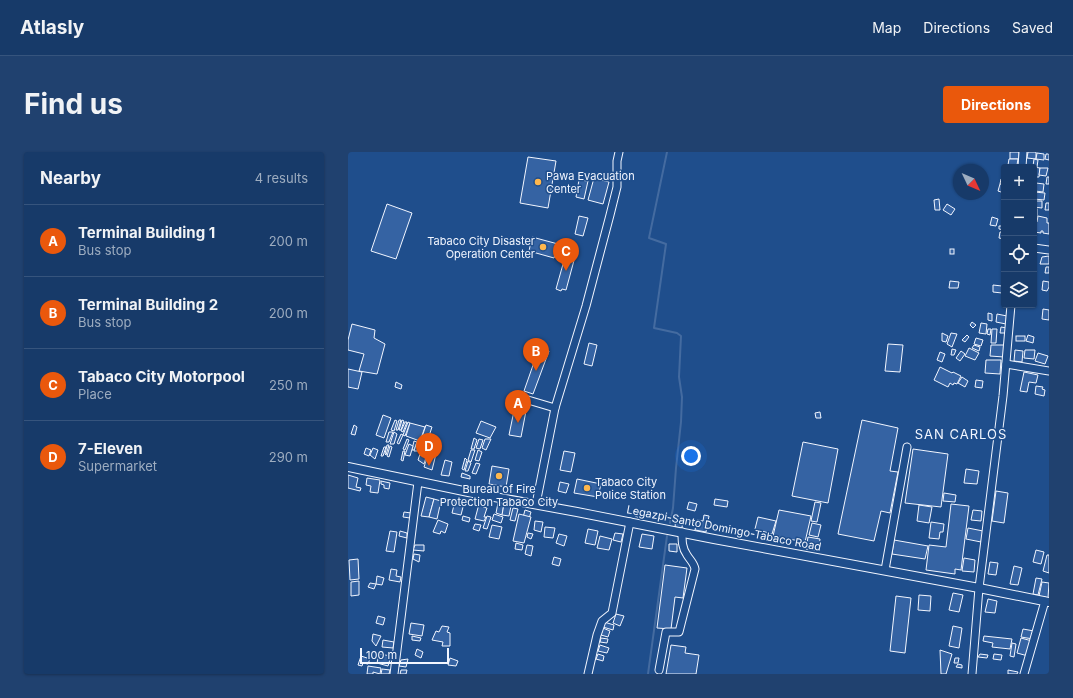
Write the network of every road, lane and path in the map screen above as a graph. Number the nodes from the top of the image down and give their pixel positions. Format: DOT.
graph roads {
  1 [pos="619,152"];
  2 [pos="1023,152"];
  3 [pos="1022,164"];
  4 [pos="1037,248"];
  5 [pos="1049,250"];
  6 [pos="1011,308"];
  7 [pos="1006,364"];
  8 [pos="1049,371"];
  9 [pos="528,400"];
  10 [pos="555,408"];
  11 [pos="906,447"];
  12 [pos="348,467"];
  13 [pos="418,482"];
  14 [pos="536,504"];
  15 [pos="630,522"];
  16 [pos="682,532"];
  17 [pos="885,570"];
  18 [pos="979,588"];
  19 [pos="1047,601"];
  20 [pos="659,670"];
  21 [pos="394,674"];
  22 [pos="588,674"];
  23 [pos="972,674"];
  24 [pos="1024,674"];
  1 -- 10 [label="street"];
  2 -- 3 [label="street"];
  4 -- 5 [label="street"];
  6 -- 7 [label="street"];
  7 -- 8 [label="street"];
  7 -- 18 [label="street"];
  9 -- 10 [label="street"];
  10 -- 14 [label="street"];
  11 -- 17 [label="street"];
  12 -- 13 [label="main road, Legazpi-Santo Domingo-Tabaco Road"];
  13 -- 14 [label="main road, Legazpi-Santo Domingo-Tabaco Road"];
  13 -- 21 [label="street"];
  14 -- 15 [label="main road, Legazpi-Santo Domingo-Tabaco Road"];
  15 -- 16 [label="main road, Legazpi-Santo Domingo-Tabaco Road"];
  15 -- 22 [label="street"];
  16 -- 17 [label="main road, Legazpi-Santo Domingo-Tabaco Road"];
  16 -- 20 [label="street"];
  17 -- 18 [label="main road, Legazpi-Santo Domingo-Tabaco Road"];
  18 -- 19 [label="main road, Legazpi-Santo Domingo-Tabaco Road"];
  18 -- 23 [label="street"];
  19 -- 24 [label="street"];
}
